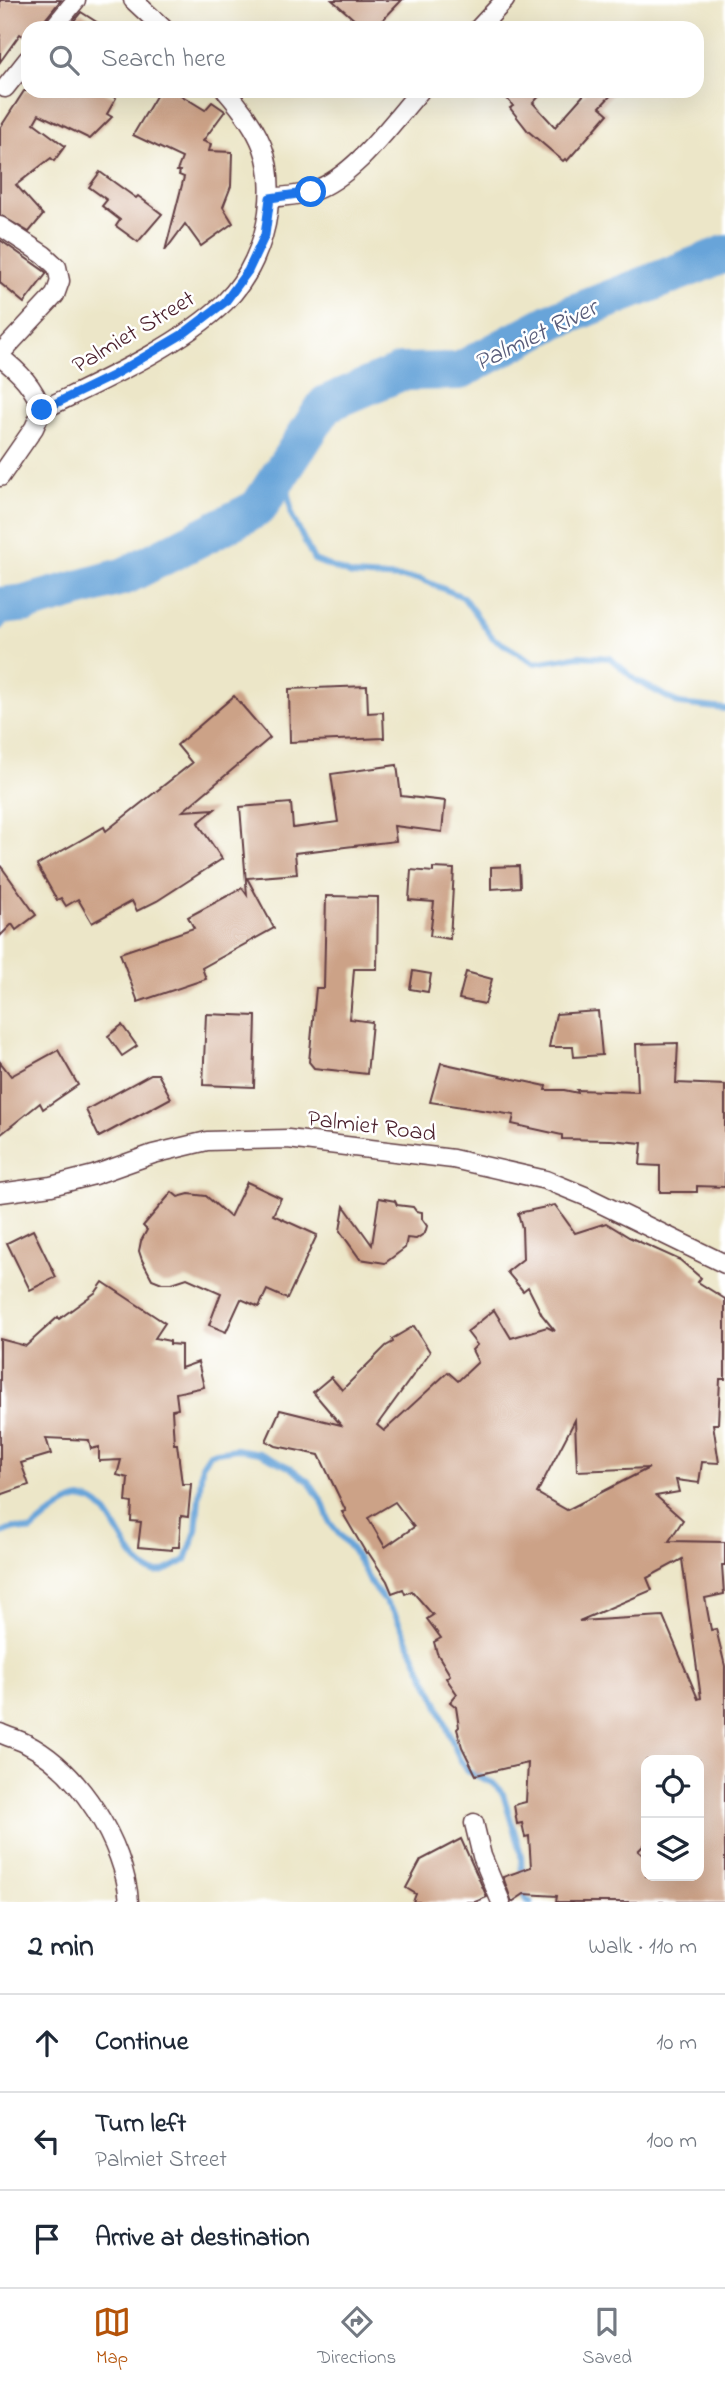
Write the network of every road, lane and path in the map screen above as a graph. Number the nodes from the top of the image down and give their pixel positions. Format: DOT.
graph roads {
  1 [pos="76,0"];
  2 [pos="133,0"];
  3 [pos="505,0"];
  4 [pos="59,21"];
  5 [pos="156,21"];
  6 [pos="486,21"];
  7 [pos="21,69"];
  8 [pos="5,89"];
  9 [pos="231,98"];
  10 [pos="414,98"];
  11 [pos="270,198"];
  12 [pos="0,226"];
  13 [pos="0,356"];
  14 [pos="42,410"];
  15 [pos="0,477"];
  16 [pos="0,1193"];
  17 [pos="725,1264"];
  18 [pos="0,1733"];
  19 [pos="474,1823"];
  20 [pos="129,1902"];
  21 [pos="501,1902"];
  1 -- 4 [label="street"];
  2 -- 5 [label="street"];
  3 -- 6 [label="street"];
  7 -- 8 [label="street"];
  9 -- 11 [label="street, Palmiet Street"];
  10 -- 11 [label="street"];
  11 -- 14 [label="street, Palmiet Street"];
  12 -- 13 [label="street"];
  13 -- 14 [label="street"];
  14 -- 15 [label="street"];
  16 -- 17 [label="street, Palmiet Road"];
  18 -- 20 [label="street"];
  19 -- 21 [label="street"];
}
